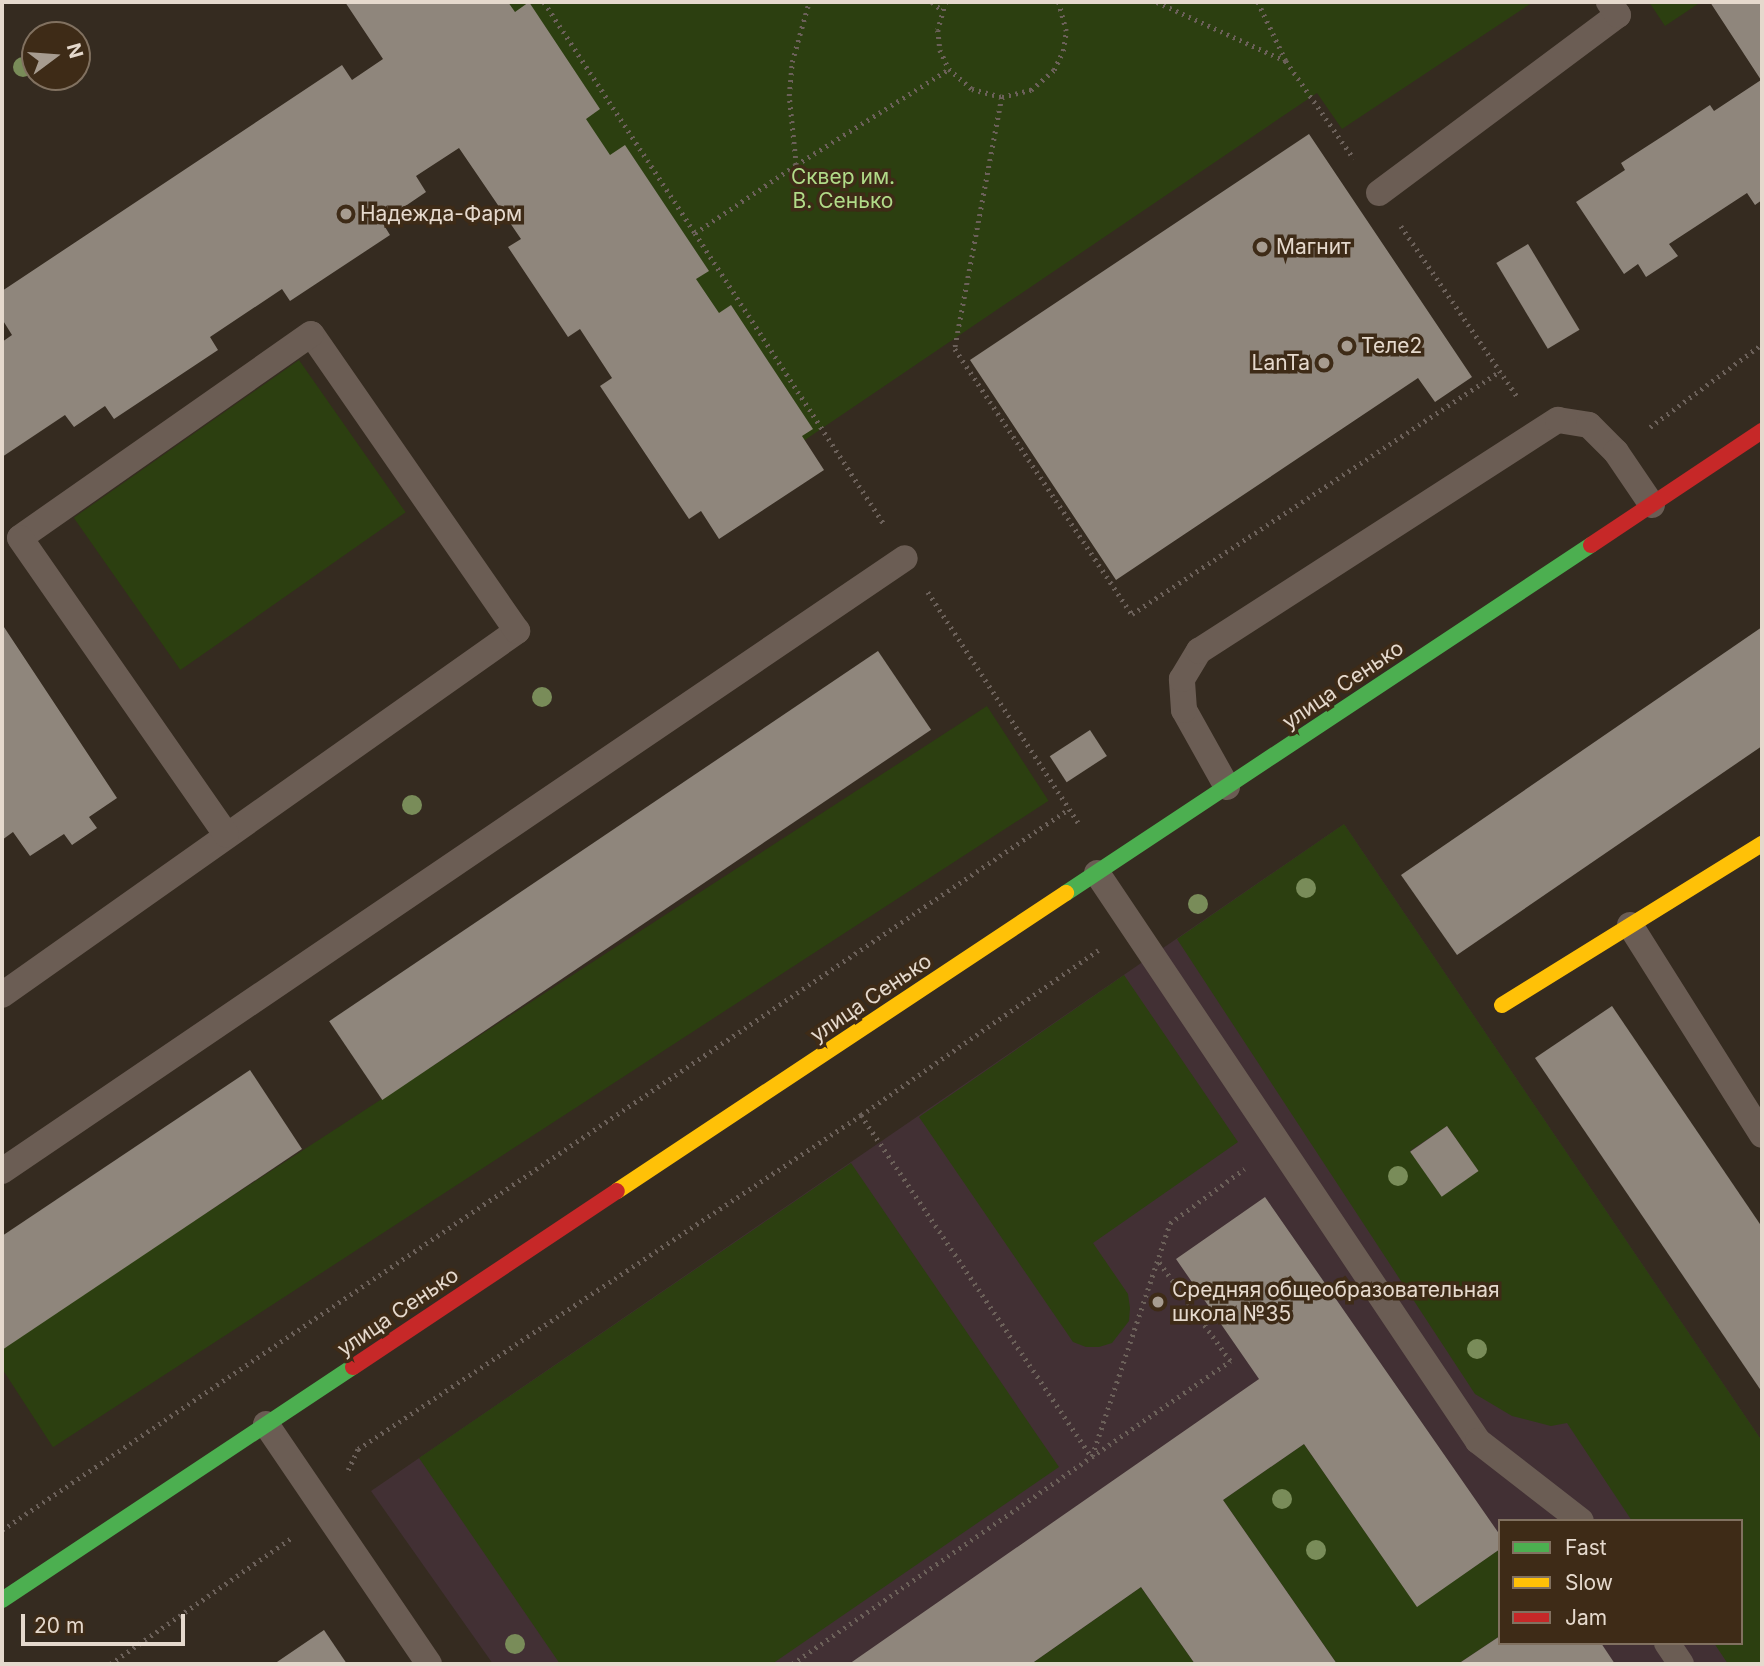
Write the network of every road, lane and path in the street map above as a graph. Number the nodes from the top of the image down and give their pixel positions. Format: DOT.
graph roads {
  1 [pos="544,2"];
  2 [pos="809,2"];
  3 [pos="932,2"];
  4 [pos="946,2"];
  5 [pos="1058,2"];
  6 [pos="1258,2"];
  7 [pos="1609,2"];
  8 [pos="942,10"];
  9 [pos="1286,61"];
  10 [pos="949,69"];
  11 [pos="1002,97"];
  12 [pos="796,164"];
  13 [pos="1379,193"];
  14 [pos="1762,344"];
  15 [pos="1500,371"];
  16 [pos="1762,431"];
  17 [pos="1616,452"];
  18 [pos="1652,505"];
  19 [pos="905,558"];
  20 [pos="1227,787"];
  21 [pos="1069,809"];
  22 [pos="226,834"];
  23 [pos="1762,844"];
  24 [pos="1097,873"];
  25 [pos="1630,925"];
  26 [pos="1132,927"];
  27 [pos="2,995"];
  28 [pos="1502,1005"];
  29 [pos="861,1115"];
  30 [pos="1762,1135"];
  31 [pos="1278,1145"];
  32 [pos="2,1171"];
  33 [pos="1158,1261"];
  34 [pos="266,1424"];
  35 [pos="1091,1457"];
  36 [pos="326,1514"];
  37 [pos="1578,1519"];
  38 [pos="2,1530"];
  39 [pos="2,1600"];
  40 [pos="1668,1645"];
  41 [pos="110,1664"];
  42 [pos="429,1664"];
  43 [pos="792,1664"];
  44 [pos="1681,1664"];
  1 -- 12 [label="path"];
  2 -- 12 [label="path"];
  3 -- 8 [label="path"];
  4 -- 8 [label="path"];
  5 -- 11 [label="path"];
  6 -- 9 [label="path"];
  7 -- 13 [label="lane"];
  8 -- 10 [label="path"];
  10 -- 11 [label="path"];
  10 -- 12 [label="path"];
  11 -- 15 [label="path"];
  14 -- 17 [label="path"];
  16 -- 18 [label="street, улица Сенько"];
  17 -- 18 [label="lane"];
  17 -- 20 [label="lane"];
  18 -- 20 [label="street, улица Сенько"];
  19 -- 32 [label="lane"];
  20 -- 24 [label="street, улица Сенько"];
  21 -- 38 [label="path"];
  22 -- 22 [label="lane"];
  22 -- 27 [label="lane"];
  23 -- 25 [label="street"];
  24 -- 26 [label="lane"];
  24 -- 34 [label="street, улица Сенько"];
  25 -- 28 [label="street"];
  25 -- 30 [label="lane"];
  26 -- 29 [label="path"];
  26 -- 31 [label="lane"];
  29 -- 35 [label="path"];
  29 -- 36 [label="path"];
  31 -- 33 [label="path"];
  31 -- 37 [label="lane"];
  33 -- 35 [label="path"];
  33 -- 35 [label="path"];
  34 -- 36 [label="lane"];
  34 -- 39 [label="street, улица Сенько"];
  35 -- 43 [label="path"];
  36 -- 41 [label="path"];
  36 -- 42 [label="lane"];
  40 -- 44 [label="lane"];
}
